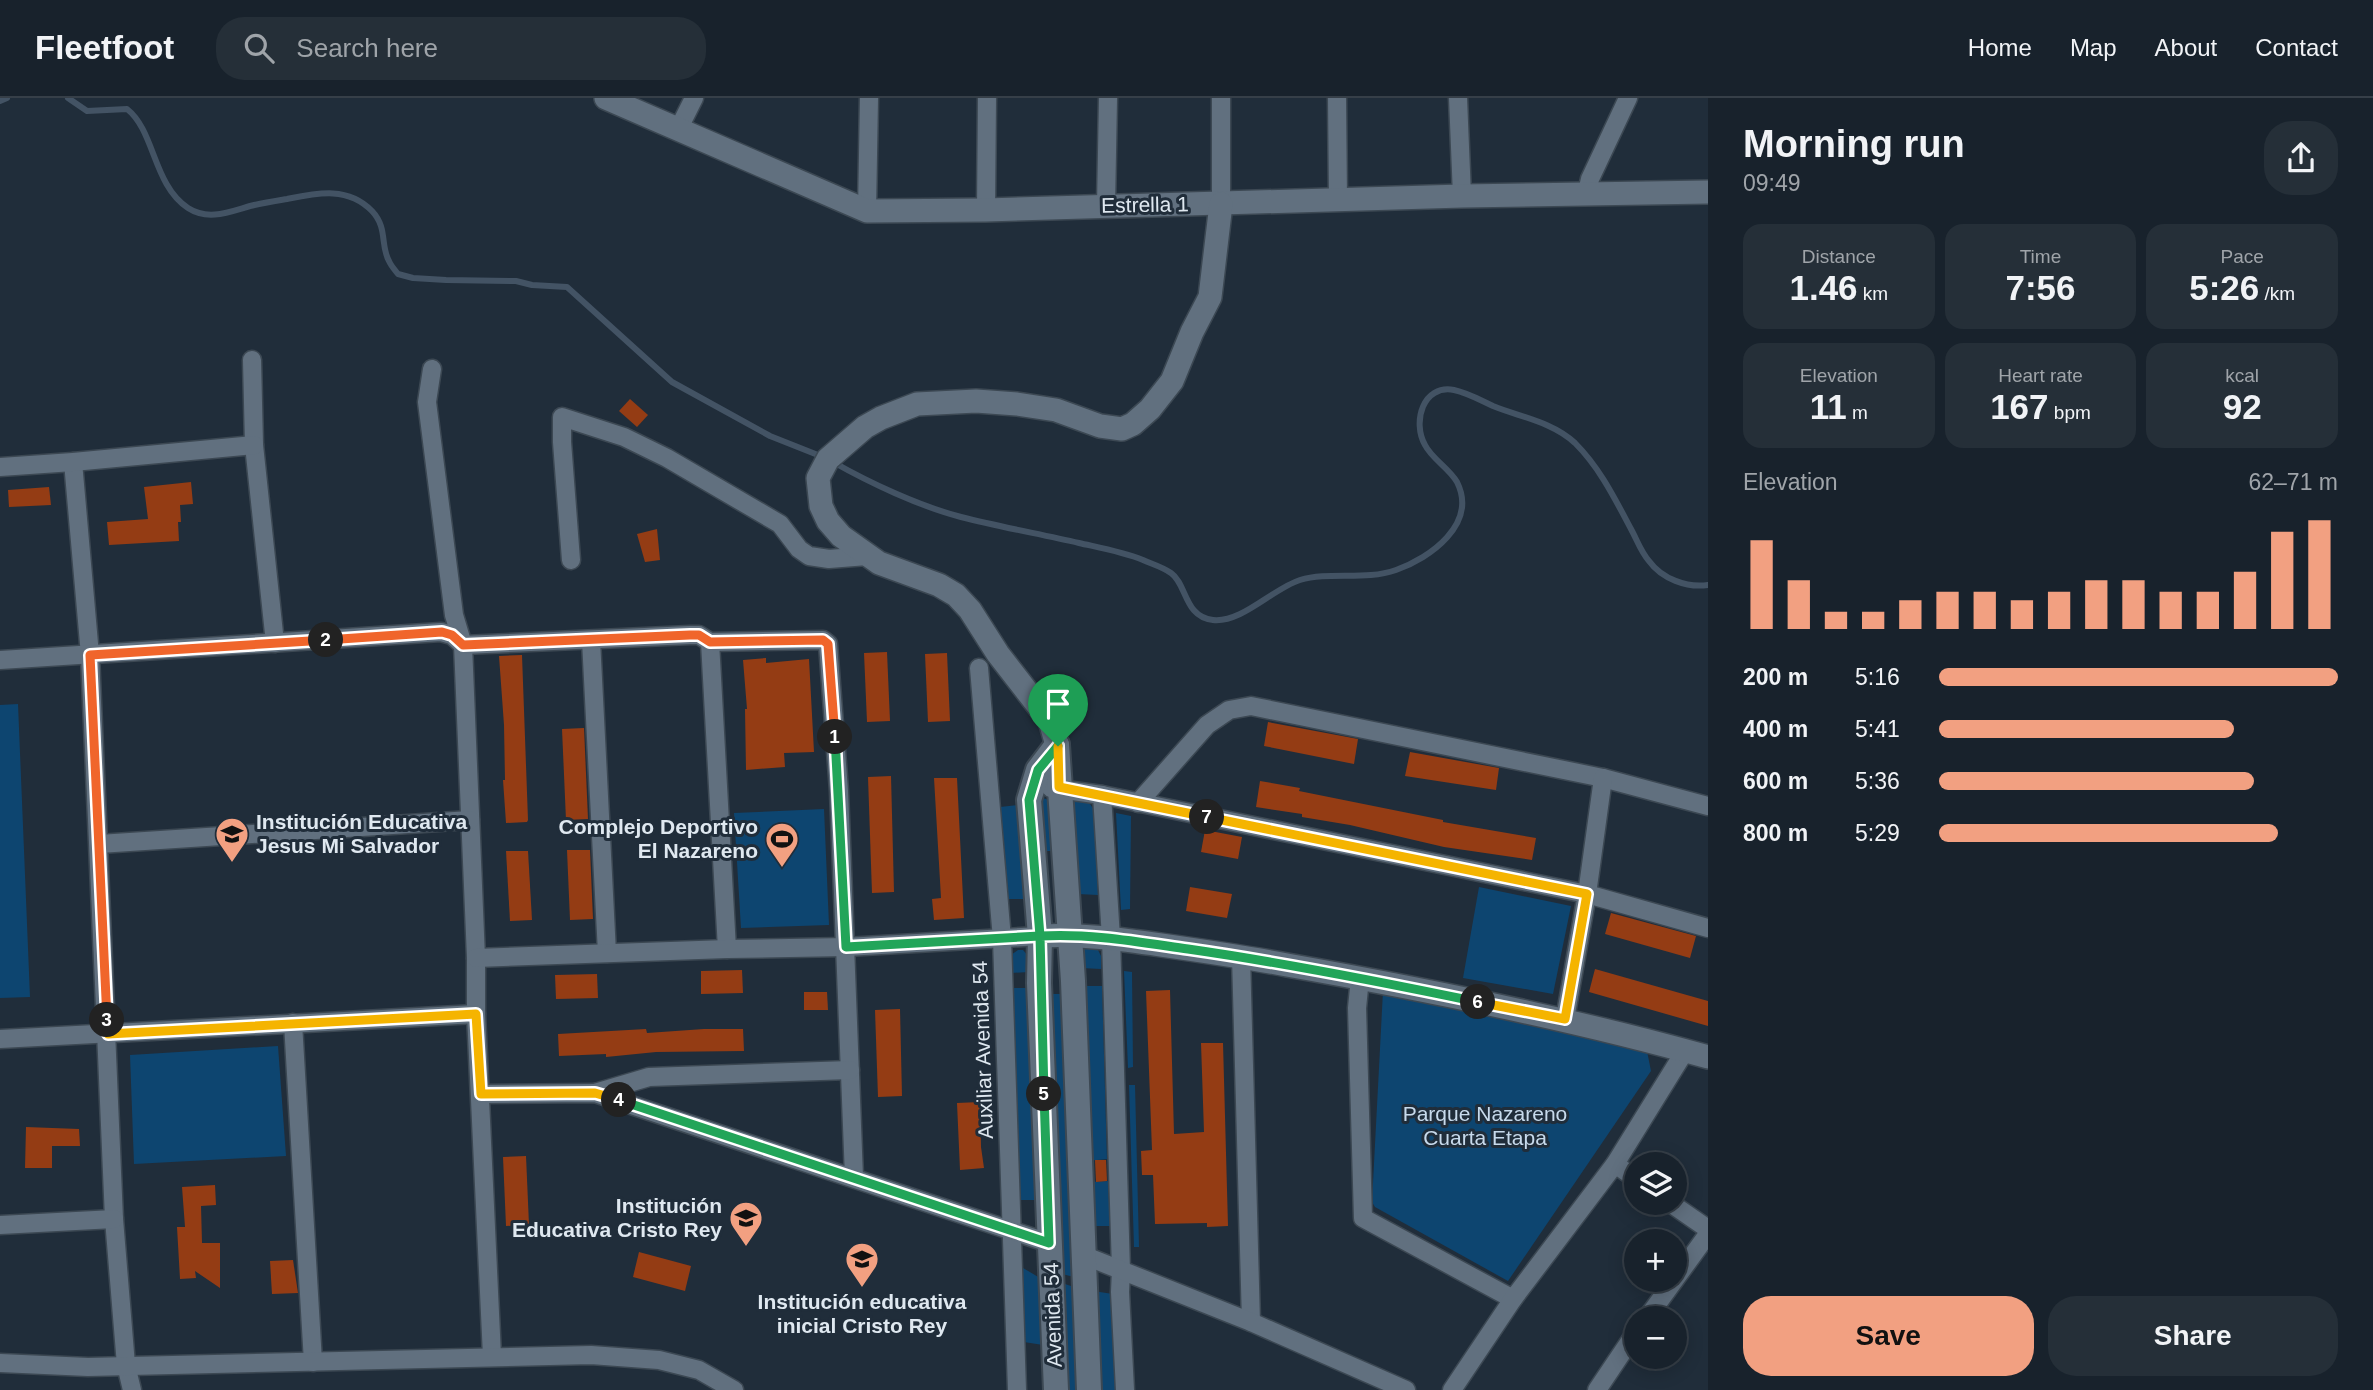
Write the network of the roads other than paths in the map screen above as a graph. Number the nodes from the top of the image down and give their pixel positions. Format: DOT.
graph roads {
  1 [pos="606,98"];
  2 [pos="694,98"];
  3 [pos="869,98"];
  4 [pos="987,98"];
  5 [pos="1108,98"];
  6 [pos="1222,98"];
  7 [pos="1337,98"];
  8 [pos="1458,98"];
  9 [pos="1628,98"];
  10 [pos="678,130"];
  11 [pos="1708,192"];
  12 [pos="1462,196"];
  13 [pos="1586,196"];
  14 [pos="1338,200"];
  15 [pos="1221,204"];
  16 [pos="1106,206"];
  17 [pos="986,210"];
  18 [pos="867,211"];
  19 [pos="252,360"];
  20 [pos="432,369"];
  21 [pos="254,445"];
  22 [pos="73,462"];
  23 [pos="0,467"];
  24 [pos="867,556"];
  25 [pos="570,560"];
  26 [pos="591,640"];
  27 [pos="710,642"];
  28 [pos="275,643"];
  29 [pos="463,645"];
  30 [pos="90,655"];
  31 [pos="0,660"];
  32 [pos="979,668"];
  33 [pos="1058,746"];
  34 [pos="1604,778"];
  35 [pos="1059,787"];
  36 [pos="1032,789"];
  37 [pos="1102,795"];
  38 [pos="1138,803"];
  39 [pos="1708,806"];
  40 [pos="470,820"];
  41 [pos="99,844"];
  42 [pos="1587,894"];
  43 [pos="1708,928"];
  44 [pos="1070,934"];
  45 [pos="1040,936"];
  46 [pos="1111,938"];
  47 [pos="1002,939"];
  48 [pos="846,947"];
  49 [pos="727,949"];
  50 [pos="607,953"];
  51 [pos="1241,956"];
  52 [pos="476,958"];
  53 [pos="1360,978"];
  54 [pos="476,1014"];
  55 [pos="1565,1019"];
  56 [pos="293,1023"];
  57 [pos="108,1034"];
  58 [pos="0,1039"];
  59 [pos="1685,1051"];
  60 [pos="1708,1057"];
  61 [pos="850,1070"];
  62 [pos="595,1093"];
  63 [pos="481,1094"];
  64 [pos="1615,1164"];
  65 [pos="1624,1170"];
  66 [pos="854,1177"];
  67 [pos="1686,1215"];
  68 [pos="114,1219"];
  69 [pos="0,1225"];
  70 [pos="1012,1230"];
  71 [pos="1708,1232"];
  72 [pos="1049,1243"];
  73 [pos="1083,1255"];
  74 [pos="1121,1270"];
  75 [pos="1513,1299"];
  76 [pos="1656,1306"];
  77 [pos="1251,1322"];
  78 [pos="1624,1350"];
  79 [pos="492,1356"];
  80 [pos="313,1362"];
  81 [pos="0,1363"];
  82 [pos="126,1365"];
  83 [pos="132,1390"];
  84 [pos="734,1390"];
  85 [pos="1017,1390"];
  86 [pos="1056,1390"];
  87 [pos="1089,1390"];
  88 [pos="1125,1390"];
  89 [pos="1406,1390"];
  90 [pos="1452,1390"];
  91 [pos="1597,1390"];
  1 -- 10 [label="street, Estrella 1"];
  2 -- 10 [label="street"];
  3 -- 18 [label="street"];
  4 -- 17 [label="street"];
  5 -- 16 [label="street"];
  6 -- 15 [label="street"];
  7 -- 14 [label="street"];
  8 -- 12 [label="street"];
  9 -- 13 [label="street"];
  10 -- 18 [label="street, Estrella 1"];
  11 -- 13 [label="street, Estrella 1"];
  12 -- 13 [label="street, Estrella 1"];
  12 -- 14 [label="street, Estrella 1"];
  14 -- 15 [label="street, Estrella 1"];
  15 -- 16 [label="street, Estrella 1"];
  15 -- 24 [label="street"];
  16 -- 17 [label="street, Estrella 1"];
  17 -- 18 [label="street, Estrella 1"];
  19 -- 21 [label="street"];
  20 -- 29 [label="street"];
  21 -- 22 [label="street"];
  21 -- 28 [label="street"];
  22 -- 23 [label="street"];
  22 -- 30 [label="street"];
  24 -- 25 [label="street"];
  24 -- 33 [label="street"];
  26 -- 27 [label="street"];
  26 -- 29 [label="street"];
  26 -- 50 [label="street"];
  27 -- 48 [label="street"];
  27 -- 49 [label="street"];
  28 -- 29 [label="street"];
  28 -- 30 [label="street"];
  29 -- 40 [label="street"];
  30 -- 31 [label="street"];
  30 -- 41 [label="street"];
  32 -- 47 [label="street, Auxiliar Avenida 54"];
  33 -- 35 [label="main road, Avenida 54"];
  33 -- 36 [label="main road, Avenida 54"];
  34 -- 38 [label="street"];
  34 -- 39 [label="street"];
  34 -- 42 [label="street"];
  35 -- 36 [label="street"];
  35 -- 37 [label="street"];
  35 -- 44 [label="main road, Avenida 54"];
  36 -- 45 [label="main road, Avenida 54"];
  37 -- 38 [label="street"];
  37 -- 46 [label="street"];
  38 -- 42 [label="street"];
  40 -- 41 [label="street"];
  40 -- 52 [label="street"];
  41 -- 57 [label="street"];
  42 -- 43 [label="street"];
  42 -- 55 [label="street"];
  44 -- 45 [label="street"];
  44 -- 46 [label="street"];
  44 -- 73 [label="main road, Avenida 54"];
  45 -- 47 [label="street"];
  45 -- 72 [label="main road, Avenida 54"];
  46 -- 51 [label="street"];
  46 -- 74 [label="street"];
  47 -- 48 [label="street"];
  47 -- 70 [label="street, Auxiliar Avenida 54"];
  48 -- 49 [label="street"];
  48 -- 61 [label="street"];
  49 -- 50 [label="street"];
  50 -- 52 [label="street"];
  51 -- 53 [label="street"];
  51 -- 77 [label="street"];
  52 -- 54 [label="street"];
  53 -- 55 [label="street"];
  53 -- 75 [label="street"];
  54 -- 56 [label="street"];
  54 -- 63 [label="street"];
  55 -- 59 [label="street"];
  56 -- 57 [label="street"];
  56 -- 80 [label="street"];
  57 -- 58 [label="street"];
  57 -- 68 [label="street"];
  59 -- 60 [label="street"];
  59 -- 64 [label="street"];
  61 -- 62 [label="street"];
  61 -- 66 [label="street"];
  62 -- 63 [label="street"];
  62 -- 66 [label="street"];
  63 -- 79 [label="street"];
  64 -- 65 [label="street"];
  64 -- 75 [label="street"];
  66 -- 70 [label="street"];
  67 -- 71 [label="street"];
  68 -- 69 [label="street"];
  68 -- 82 [label="street"];
  70 -- 72 [label="street"];
  70 -- 85 [label="street, Auxiliar Avenida 54"];
  71 -- 76 [label="street"];
  72 -- 86 [label="main road, Avenida 54"];
  73 -- 74 [label="street"];
  73 -- 87 [label="main road, Avenida 54"];
  74 -- 77 [label="street"];
  74 -- 88 [label="street"];
  75 -- 90 [label="street"];
  77 -- 89 [label="street"];
  78 -- 91 [label="street"];
  79 -- 80 [label="street"];
  79 -- 84 [label="street"];
  80 -- 82 [label="street"];
  81 -- 82 [label="street"];
  82 -- 83 [label="street"];
}
